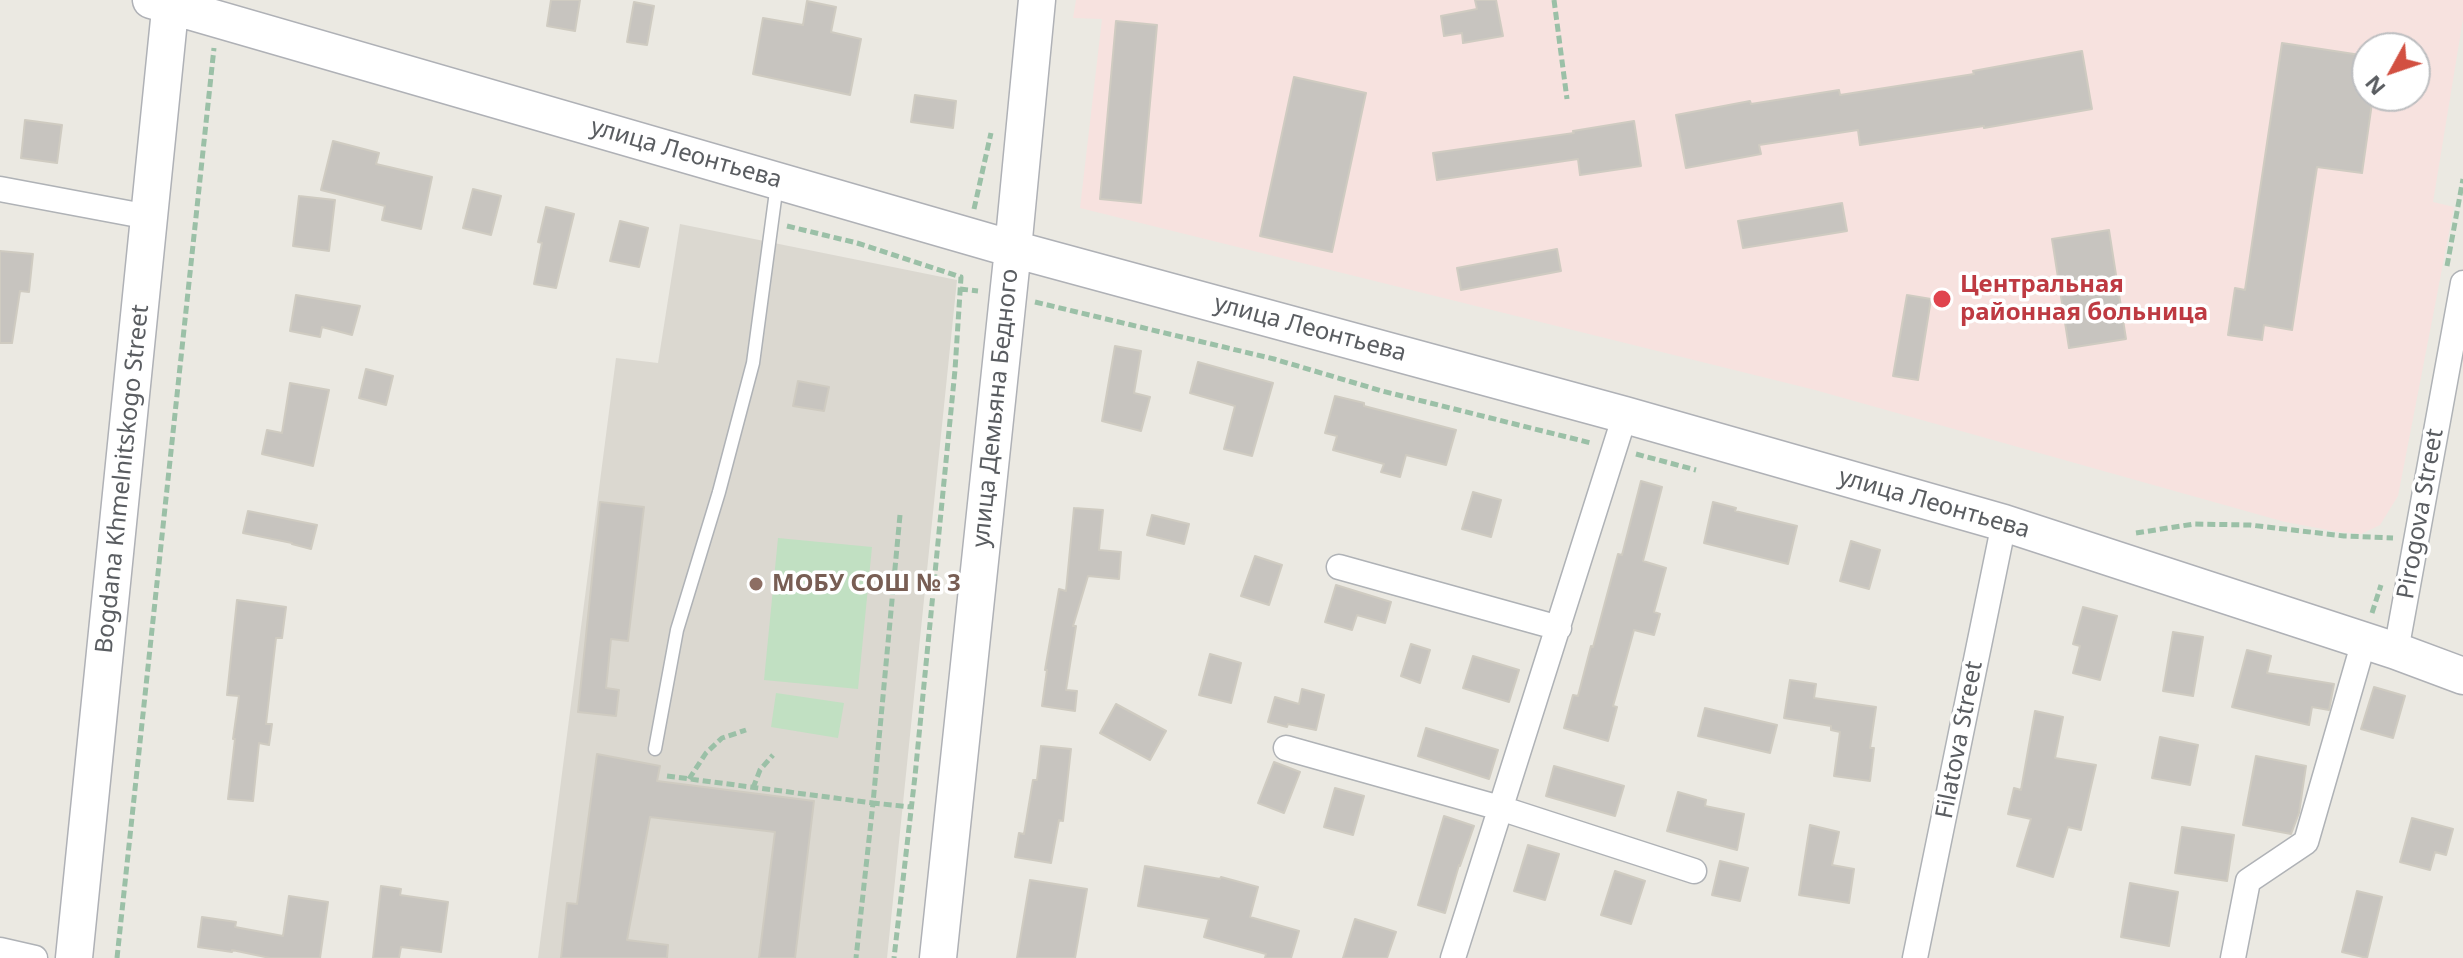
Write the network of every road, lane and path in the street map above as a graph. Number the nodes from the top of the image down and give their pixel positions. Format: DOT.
graph roads {
  1 [pos="1037,0"];
  2 [pos="1554,0"];
  3 [pos="164,2"];
  4 [pos="218,19"];
  5 [pos="1567,99"];
  6 [pos="994,121"];
  7 [pos="777,180"];
  8 [pos="0,189"];
  9 [pos="149,217"];
  10 [pos="771,222"];
  11 [pos="969,236"];
  12 [pos="1013,249"];
  13 [pos="961,277"];
  14 [pos="2463,283"];
  15 [pos="960,289"];
  16 [pos="1008,296"];
  17 [pos="1620,432"];
  18 [pos="1705,472"];
  19 [pos="900,515"];
  20 [pos="2004,523"];
  21 [pos="2127,535"];
  22 [pos="2395,538"];
  23 [pos="1339,567"];
  24 [pos="1559,628"];
  25 [pos="2380,646"];
  26 [pos="2463,676"];
  27 [pos="746,730"];
  28 [pos="1286,748"];
  29 [pos="655,749"];
  30 [pos="773,755"];
  31 [pos="667,776"];
  32 [pos="689,779"];
  33 [pos="753,788"];
  34 [pos="873,803"];
  35 [pos="911,807"];
  36 [pos="1500,808"];
  37 [pos="1694,871"];
  38 [pos="0,950"];
  39 [pos="35,958"];
  40 [pos="74,958"];
  41 [pos="117,958"];
  42 [pos="856,958"];
  43 [pos="894,958"];
  44 [pos="938,958"];
  45 [pos="1453,958"];
  46 [pos="1915,958"];
  47 [pos="2233,958"];
  1 -- 12 [label="street, улица Демьяна Бедного"];
  2 -- 5 [label="path"];
  3 -- 4 [label="street, улица Леонтьева"];
  3 -- 9 [label="street, Bogdana Khmelnitskogo Street"];
  4 -- 7 [label="street, улица Леонтьева"];
  4 -- 41 [label="path"];
  6 -- 11 [label="path"];
  7 -- 10 [label="lane"];
  7 -- 11 [label="street, улица Леонтьева"];
  8 -- 9 [label="street"];
  9 -- 40 [label="street, Bogdana Khmelnitskogo Street"];
  10 -- 13 [label="path"];
  10 -- 29 [label="lane"];
  11 -- 12 [label="street, улица Леонтьева"];
  11 -- 13 [label="path"];
  12 -- 16 [label="street, улица Демьяна Бедного"];
  12 -- 17 [label="street, улица Леонтьева"];
  13 -- 15 [label="path"];
  14 -- 25 [label="street, Pirogova Street"];
  15 -- 16 [label="path"];
  15 -- 35 [label="path"];
  16 -- 17 [label="path"];
  16 -- 44 [label="street, улица Демьяна Бедного"];
  17 -- 18 [label="path"];
  17 -- 20 [label="street, улица Леонтьева"];
  17 -- 24 [label="street"];
  19 -- 34 [label="path"];
  20 -- 25 [label="street, улица Леонтьева"];
  20 -- 46 [label="street, Filatova Street"];
  21 -- 22 [label="path"];
  23 -- 24 [label="street"];
  24 -- 36 [label="street"];
  25 -- 26 [label="street, улица Леонтьева"];
  25 -- 47 [label="street, Pirogova Street"];
  27 -- 32 [label="path"];
  28 -- 36 [label="street"];
  30 -- 33 [label="path"];
  31 -- 32 [label="path"];
  32 -- 33 [label="path"];
  33 -- 34 [label="path"];
  34 -- 35 [label="path"];
  34 -- 42 [label="path"];
  35 -- 43 [label="path"];
  36 -- 37 [label="street"];
  36 -- 45 [label="street"];
  38 -- 39 [label="street"];
}
